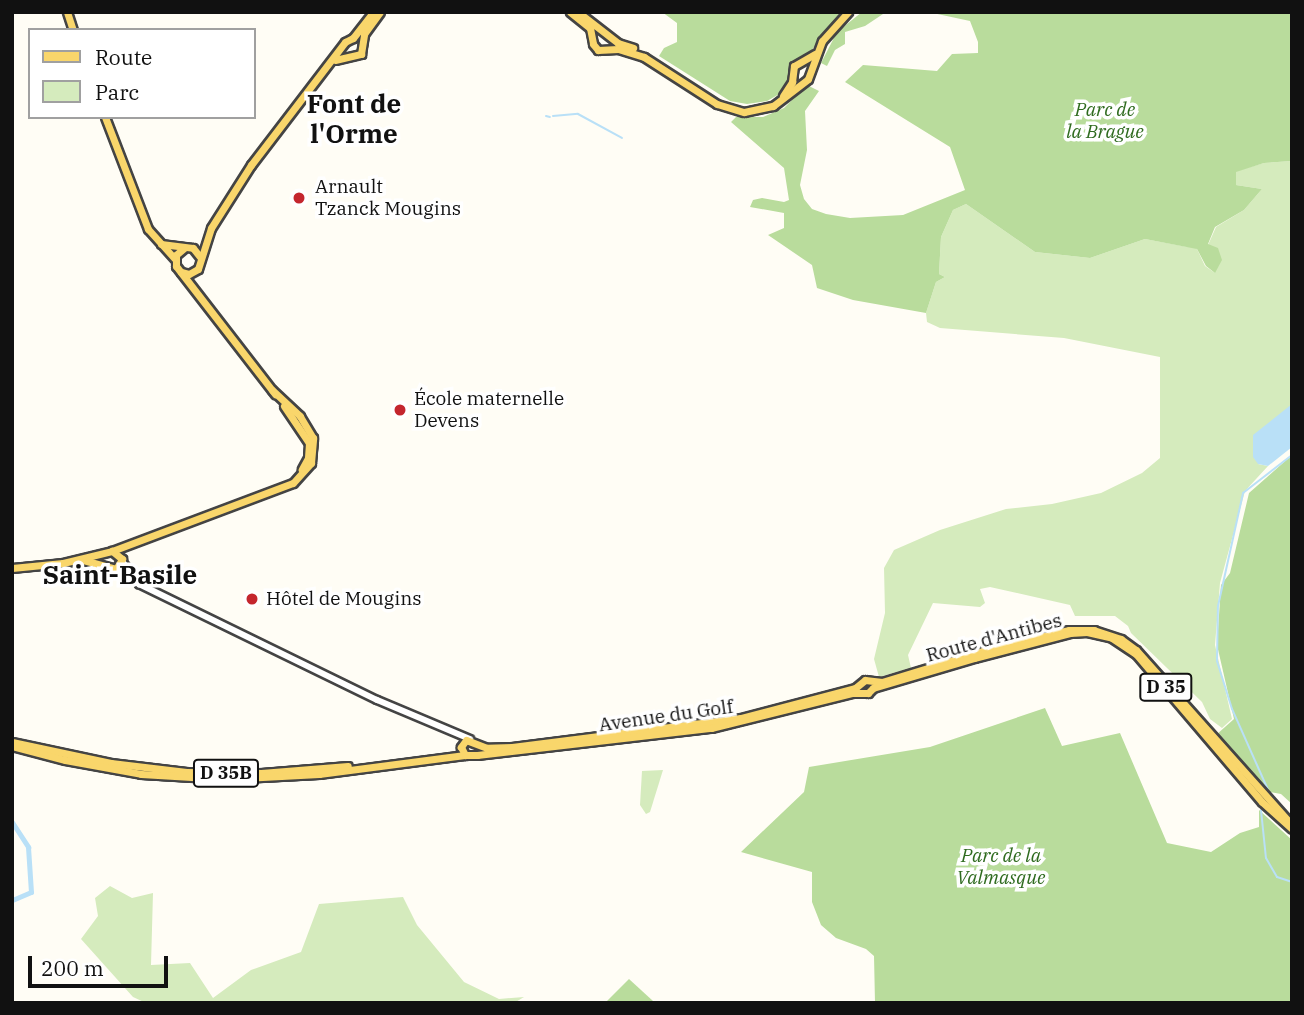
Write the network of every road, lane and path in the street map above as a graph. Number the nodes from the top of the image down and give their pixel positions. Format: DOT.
graph roads {
  1 [pos="373,12"];
  2 [pos="380,12"];
  3 [pos="570,12"];
  4 [pos="578,12"];
  5 [pos="848,12"];
  6 [pos="603,31"];
  7 [pos="593,36"];
  8 [pos="353,38"];
  9 [pos="612,39"];
  10 [pos="362,42"];
  11 [pos="343,48"];
  12 [pos="608,49"];
  13 [pos="815,53"];
  14 [pos="350,58"];
  15 [pos="334,60"];
  16 [pos="803,62"];
  17 [pos="811,67"];
  18 [pos="793,75"];
  19 [pos="802,81"];
  20 [pos="106,119"];
  21 [pos="206,239"];
  22 [pos="160,243"];
  23 [pos="184,248"];
  24 [pos="193,248"];
  25 [pos="201,257"];
  26 [pos="175,259"];
  27 [pos="181,272"];
  28 [pos="193,273"];
  29 [pos="196,293"];
  30 [pos="127,544"];
  31 [pos="112,551"];
  32 [pos="101,554"];
  33 [pos="79,559"];
  34 [pos="121,559"];
  35 [pos="102,564"];
  36 [pos="117,569"];
  37 [pos="12,570"];
  38 [pos="129,573"];
  39 [pos="861,689"];
  40 [pos="454,734"];
  41 [pos="474,742"];
  42 [pos="545,743"];
  43 [pos="12,744"];
  44 [pos="556,746"];
  45 [pos="464,750"];
  46 [pos="1292,827"];
  1 -- 8 [label="main road"];
  2 -- 10 [label="main road"];
  3 -- 7 [label="main road"];
  4 -- 6 [label="main road"];
  5 -- 13 [label="main road"];
  6 -- 7 [label="main road"];
  6 -- 9 [label="main road"];
  7 -- 12 [label="main road"];
  8 -- 10 [label="main road"];
  8 -- 11 [label="main road"];
  9 -- 12 [label="main road"];
  9 -- 18 [label="main road"];
  10 -- 14 [label="main road"];
  11 -- 14 [label="main road"];
  11 -- 15 [label="main road"];
  12 -- 19 [label="main road"];
  13 -- 16 [label="main road"];
  13 -- 17 [label="main road"];
  14 -- 15 [label="main road"];
  15 -- 21 [label="main road"];
  16 -- 17 [label="main road"];
  16 -- 18 [label="main road"];
  17 -- 19 [label="main road"];
  18 -- 19 [label="main road"];
  20 -- 22 [label="main road"];
  21 -- 24 [label="main road"];
  21 -- 25 [label="main road"];
  22 -- 23 [label="main road"];
  22 -- 26 [label="main road"];
  23 -- 24 [label="main road"];
  23 -- 26 [label="main road"];
  24 -- 25 [label="main road"];
  25 -- 28 [label="main road"];
  26 -- 27 [label="main road"];
  27 -- 28 [label="main road"];
  27 -- 29 [label="main road"];
  28 -- 29 [label="main road"];
  29 -- 30 [label="main road"];
  30 -- 31 [label="main road"];
  30 -- 34 [label="main road"];
  31 -- 32 [label="main road"];
  31 -- 34 [label="main road"];
  32 -- 33 [label="main road"];
  32 -- 35 [label="main road"];
  33 -- 35 [label="main road"];
  33 -- 37 [label="main road"];
  34 -- 36 [label="main road"];
  34 -- 38 [label="street, Avenue du Golf"];
  35 -- 36 [label="main road"];
  36 -- 38 [label="street, Avenue du Golf"];
  38 -- 40 [label="street, Avenue du Golf"];
  39 -- 42 [label="main road, Avenue du Golf"];
  39 -- 44 [label="main road, Avenue du Golf"];
  39 -- 46 [label="main road, Route d'Antibes / D 35"];
  40 -- 41 [label="street, Avenue du Golf"];
  40 -- 45 [label="street"];
  41 -- 42 [label="main road, Avenue du Golf"];
  41 -- 45 [label="main road"];
  41 -- 45 [label="main road"];
  42 -- 44 [label="main road"];
  43 -- 45 [label="main road, D 35B"];
  44 -- 45 [label="main road, Avenue du Golf"];
}
